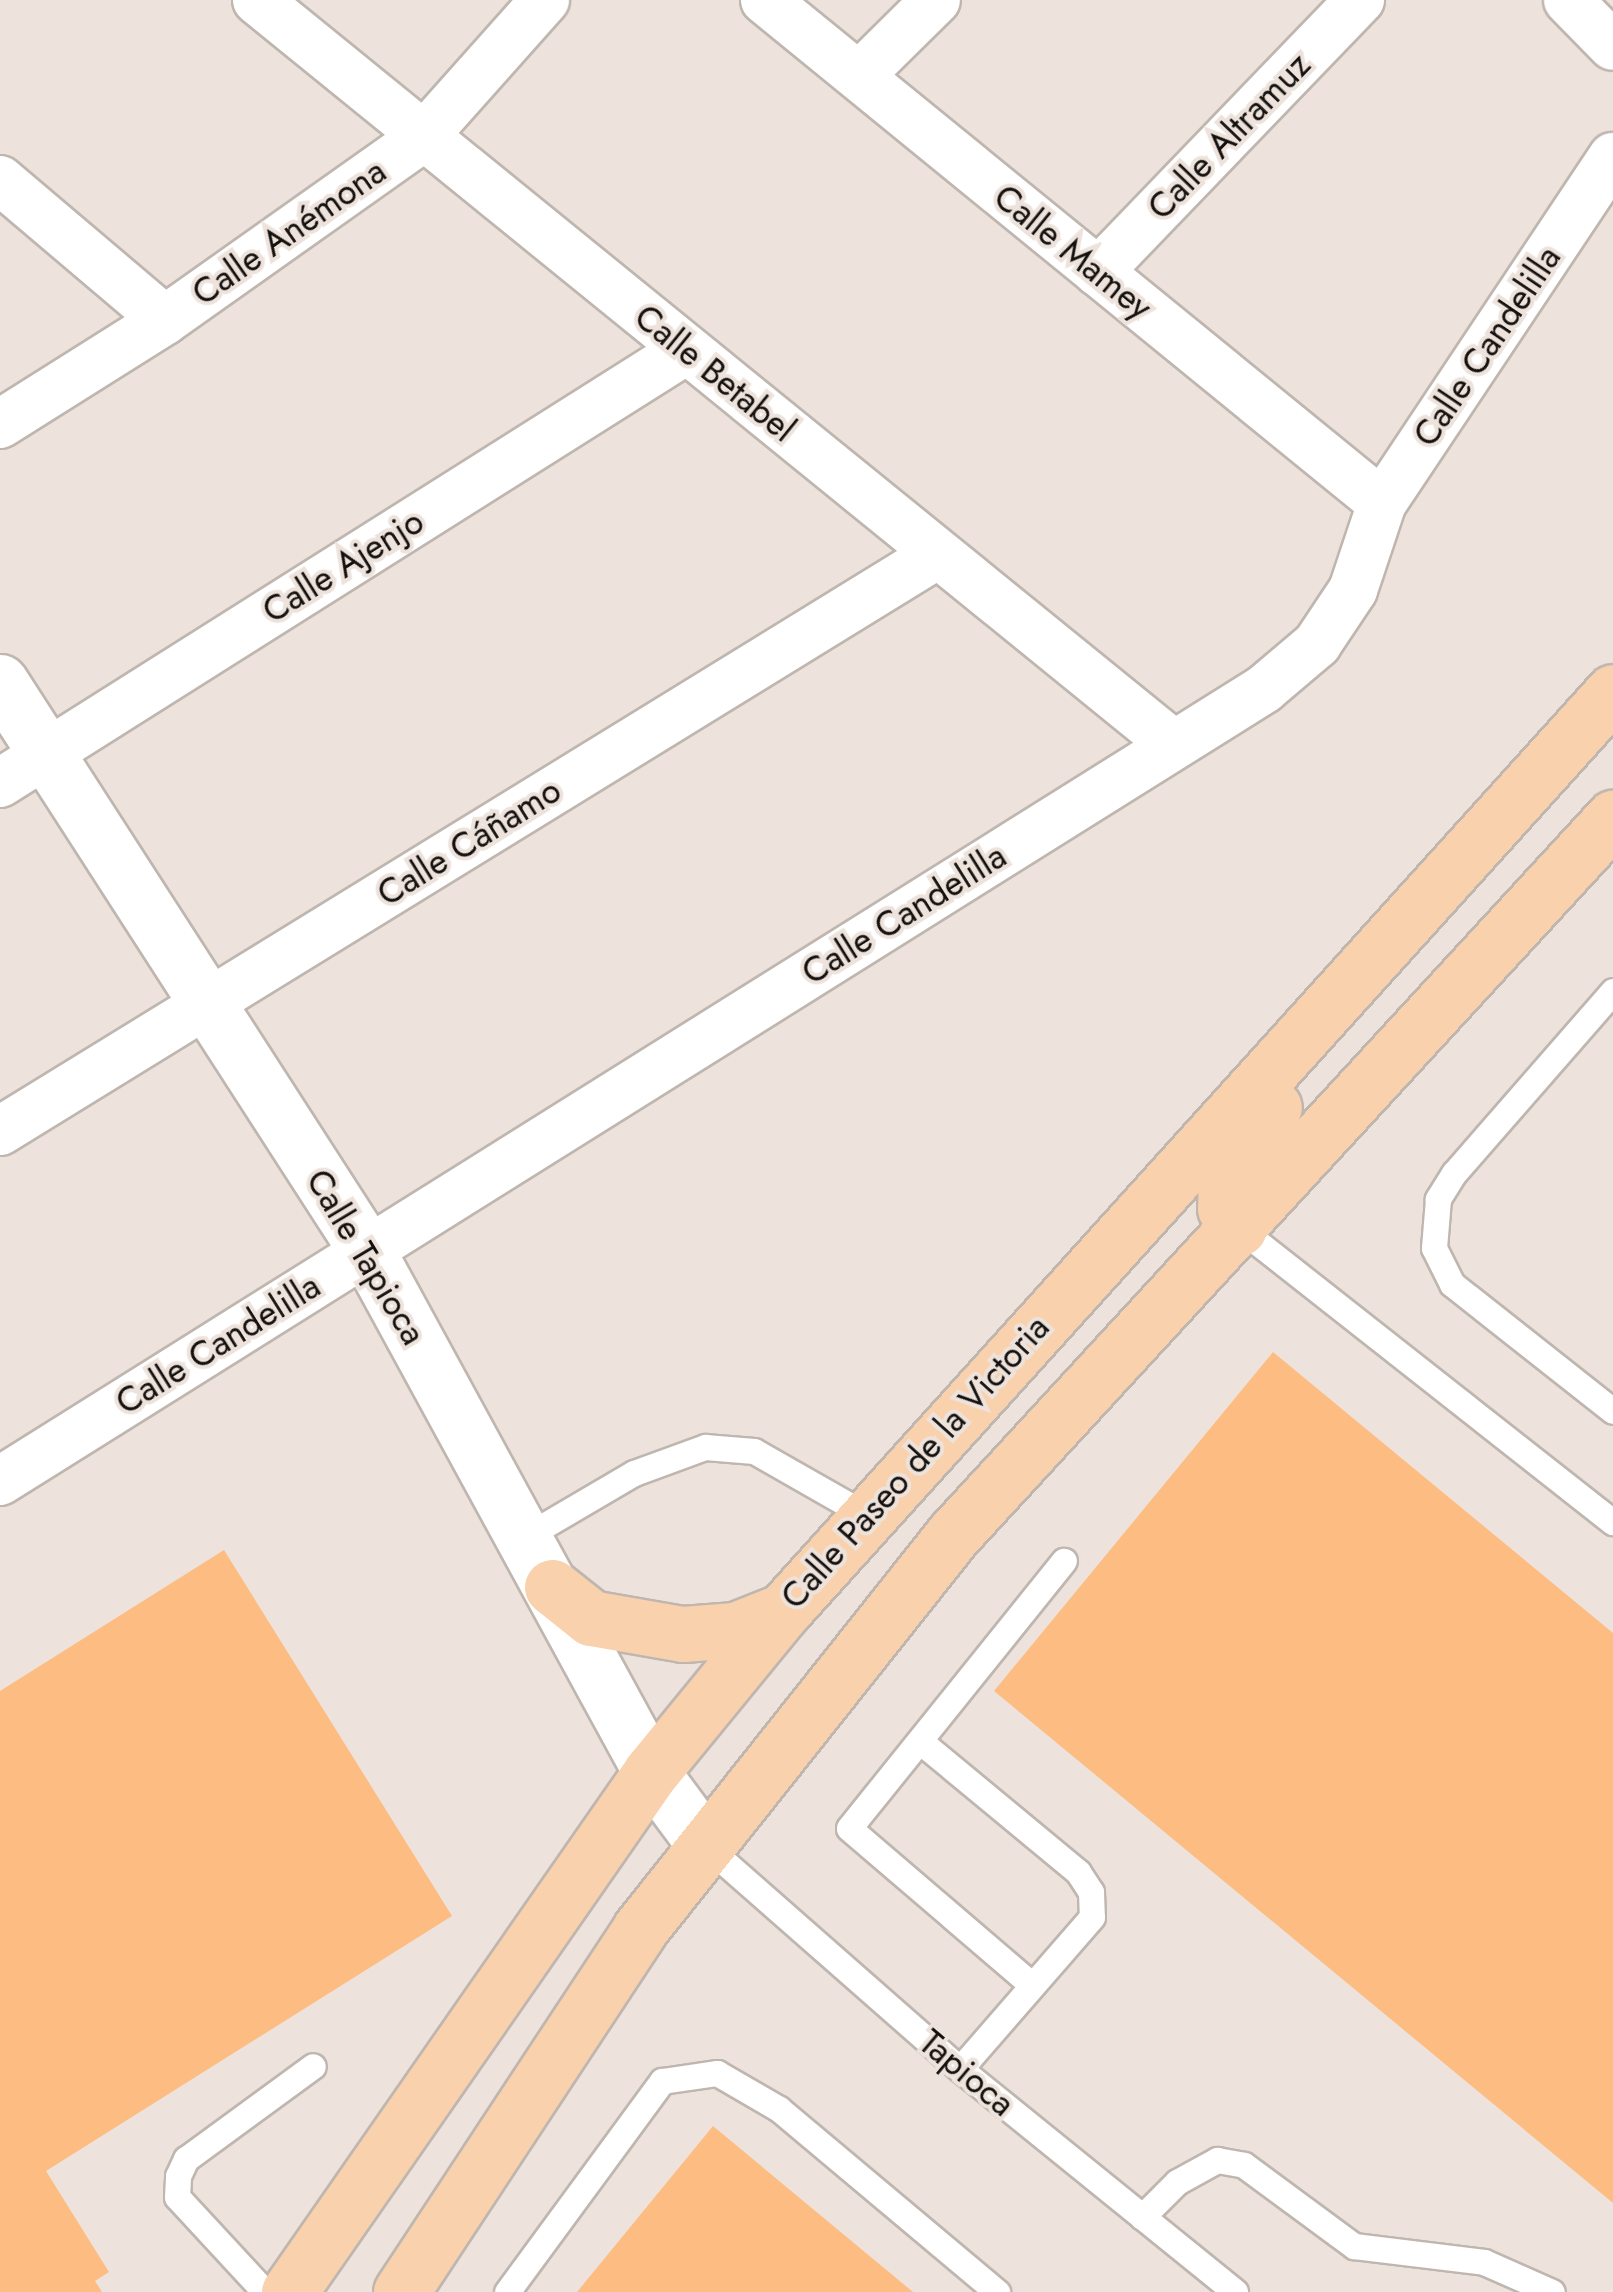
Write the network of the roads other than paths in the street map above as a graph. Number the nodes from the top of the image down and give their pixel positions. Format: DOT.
graph roads {
  1 [pos="257,0"];
  2 [pos="544,0"];
  3 [pos="765,0"];
  4 [pos="936,0"];
  5 [pos="1360,0"];
  6 [pos="1568,0"];
  7 [pos="1613,46"];
  8 [pos="858,76"];
  9 [pos="422,138"];
  10 [pos="1613,157"];
  11 [pos="0,180"];
  12 [pos="1098,272"];
  13 [pos="165,320"];
  14 [pos="686,350"];
  15 [pos="0,424"];
  16 [pos="1382,503"];
  17 [pos="938,554"];
  18 [pos="0,682"];
  19 [pos="1613,692"];
  20 [pos="1174,745"];
  21 [pos="46,754"];
  22 [pos="0,782"];
  23 [pos="1613,818"];
  24 [pos="1413,912"];
  25 [pos="1613,990"];
  26 [pos="208,1003"];
  27 [pos="0,1131"];
  28 [pos="1239,1228"];
  29 [pos="367,1250"];
  30 [pos="1613,1411"];
  31 [pos="0,1481"];
  32 [pos="866,1515"];
  33 [pos="1613,1522"];
  34 [pos="523,1538"];
  35 [pos="1064,1561"];
  36 [pos="552,1587"];
  37 [pos="782,1611"];
  38 [pos="920,1742"];
  39 [pos="651,1772"];
  40 [pos="706,1846"];
  41 [pos="1032,1985"];
  42 [pos="312,2066"];
  43 [pos="960,2068"];
  44 [pos="1142,2216"];
  45 [pos="265,2292"];
  46 [pos="289,2292"];
  47 [pos="401,2292"];
  48 [pos="506,2292"];
  49 [pos="998,2292"];
  50 [pos="1234,2292"];
  51 [pos="1552,2292"];
  1 -- 9 [label="street, Calle Betabel"];
  2 -- 9 [label="street, Calle Anémona"];
  3 -- 8 [label="street, Calle Mamey"];
  4 -- 8 [label="street"];
  5 -- 12 [label="street, Calle Altramuz"];
  6 -- 7 [label="street"];
  8 -- 12 [label="street, Calle Mamey"];
  9 -- 13 [label="street, Calle Anémona"];
  9 -- 14 [label="street, Calle Betabel"];
  10 -- 16 [label="street, Calle Candelilla"];
  11 -- 13 [label="street"];
  12 -- 16 [label="street, Calle Mamey"];
  13 -- 15 [label="street, Calle Anémona"];
  14 -- 17 [label="street, Calle Betabel"];
  14 -- 21 [label="street, Calle Ajenjo"];
  16 -- 20 [label="street, Calle Candelilla"];
  17 -- 20 [label="street, Calle Betabel"];
  17 -- 26 [label="street, Calle Cáñamo"];
  18 -- 21 [label="street, Calle Tapioca"];
  19 -- 24 [label="main road, Calle Paseo de la Victoria"];
  20 -- 29 [label="street, Calle Candelilla"];
  21 -- 22 [label="street, Calle Ajenjo"];
  21 -- 26 [label="street, Calle Tapioca"];
  23 -- 28 [label="main road"];
  24 -- 28 [label="main road"];
  24 -- 32 [label="main road, Calle Paseo de la Victoria"];
  25 -- 30 [label="lane"];
  26 -- 27 [label="street, Calle Cáñamo"];
  26 -- 29 [label="street, Calle Tapioca"];
  28 -- 33 [label="lane"];
  28 -- 40 [label="main road"];
  29 -- 31 [label="street, Calle Candelilla"];
  29 -- 34 [label="street, Calle Tapioca"];
  32 -- 34 [label="lane"];
  32 -- 37 [label="main road, Calle Paseo de la Victoria"];
  34 -- 36 [label="street, Calle Tapioca"];
  35 -- 38 [label="lane"];
  36 -- 37 [label="main road"];
  36 -- 39 [label="street, Calle Tapioca"];
  37 -- 39 [label="main road, Calle Paseo de la Victoria"];
  38 -- 41 [label="lane"];
  38 -- 41 [label="lane"];
  39 -- 40 [label="street, Calle Tapioca"];
  39 -- 46 [label="main road, Calle Paseo de la Victoria"];
  40 -- 43 [label="lane, Tapioca"];
  40 -- 47 [label="main road"];
  41 -- 43 [label="lane"];
  42 -- 45 [label="lane"];
  43 -- 44 [label="lane, Tapioca"];
  44 -- 50 [label="lane, Tapioca"];
  44 -- 51 [label="lane"];
  48 -- 49 [label="lane"];
}
